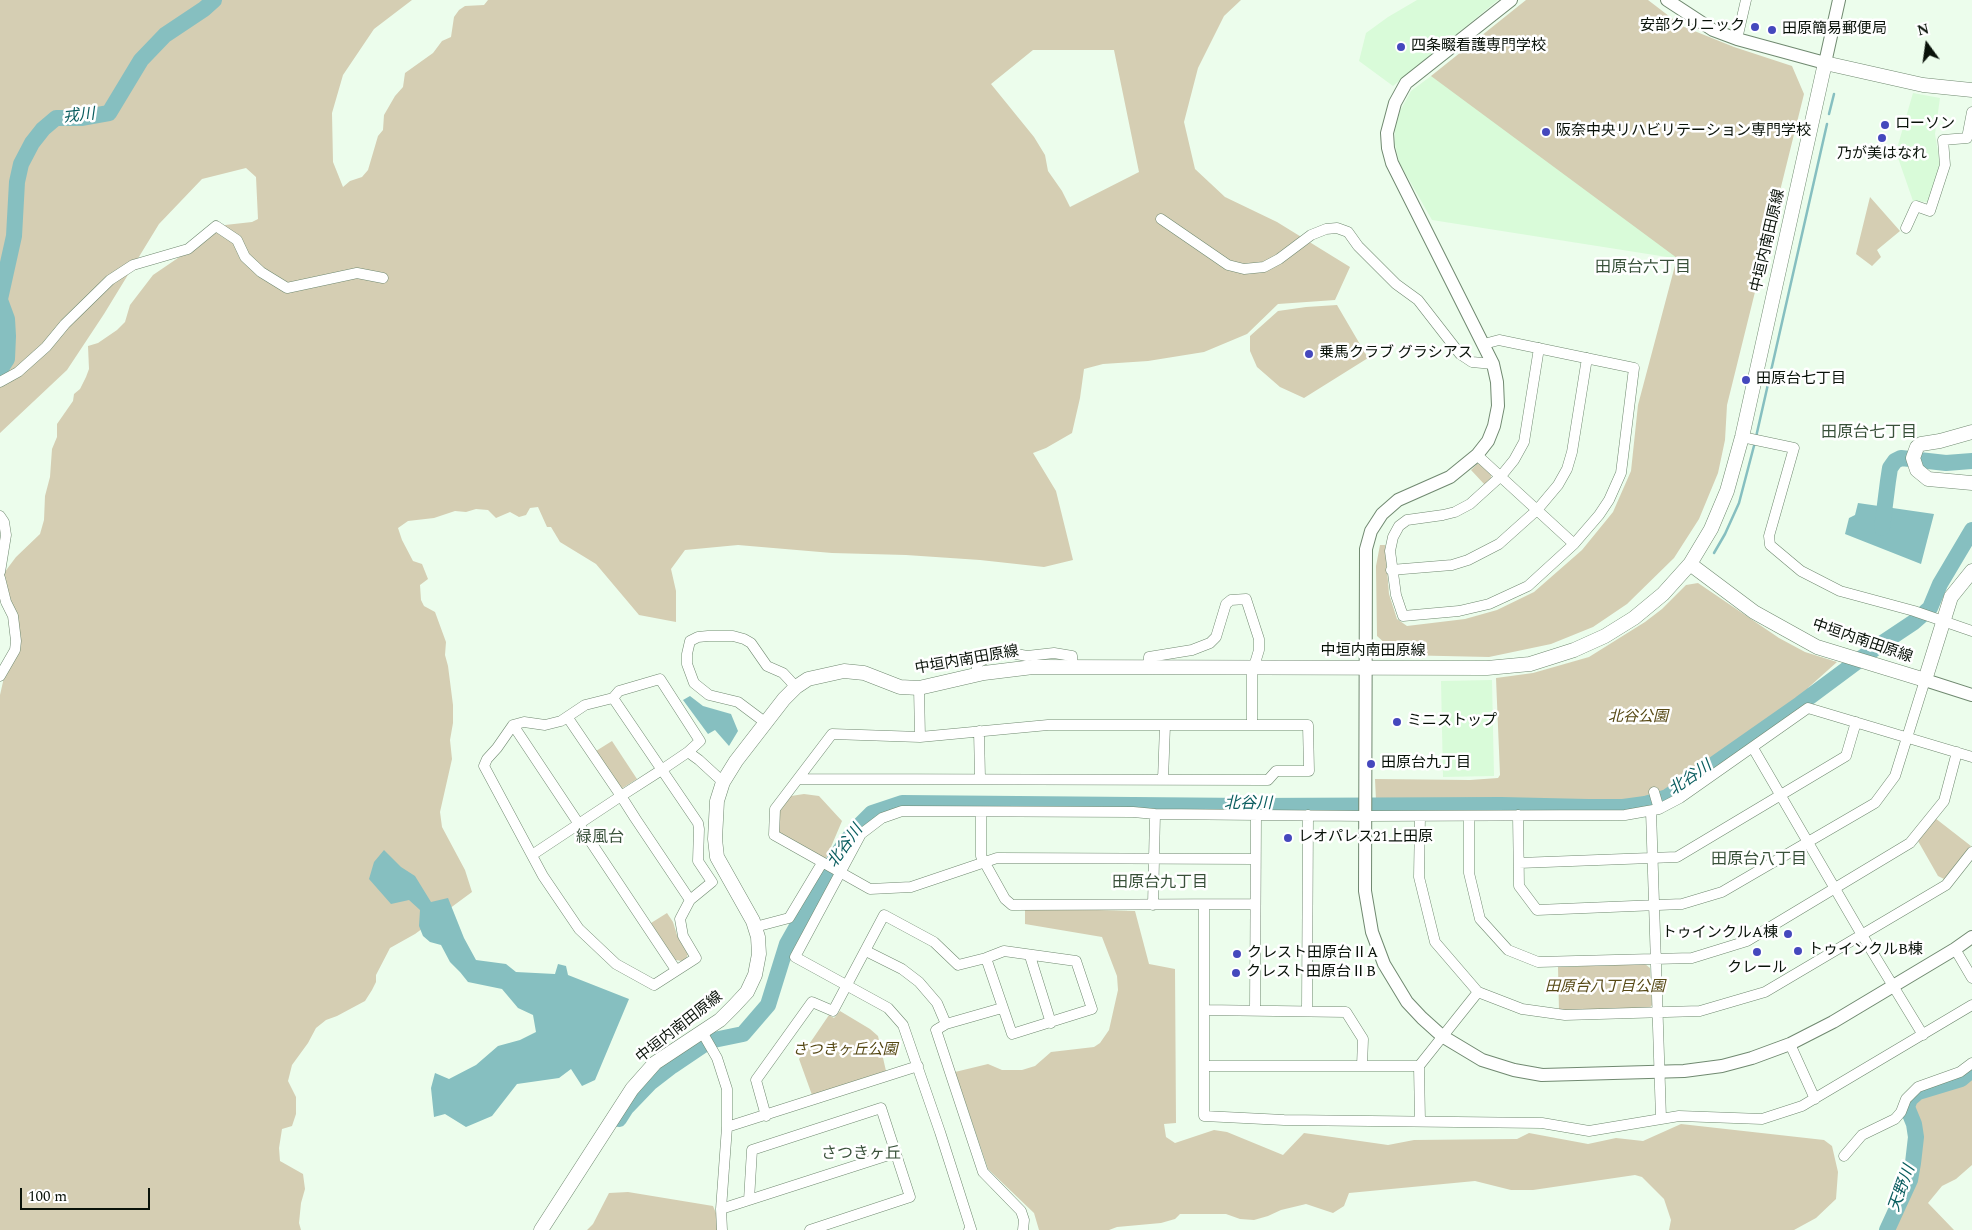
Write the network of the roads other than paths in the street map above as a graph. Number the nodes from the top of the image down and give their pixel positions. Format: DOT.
graph roads {
  1 [pos="1511,0"];
  2 [pos="1667,0"];
  3 [pos="1746,0"];
  4 [pos="1839,0"];
  5 [pos="1737,39"];
  6 [pos="1825,63"];
  7 [pos="1972,90"];
  8 [pos="1972,112"];
  9 [pos="1161,219"];
  10 [pos="1906,228"];
  11 [pos="384,278"];
  12 [pos="1484,344"];
  13 [pos="1539,348"];
  14 [pos="1587,358"];
  15 [pos="1493,364"];
  16 [pos="0,382"];
  17 [pos="1972,432"];
  18 [pos="1742,437"];
  19 [pos="1477,455"];
  20 [pos="1500,476"];
  21 [pos="1972,483"];
  22 [pos="1538,510"];
  23 [pos="0,516"];
  24 [pos="1574,544"];
  25 [pos="1690,564"];
  26 [pos="1392,570"];
  27 [pos="1972,571"];
  28 [pos="0,572"];
  29 [pos="0,578"];
  30 [pos="1938,620"];
  31 [pos="1972,631"];
  32 [pos="1192,650"];
  33 [pos="1148,666"];
  34 [pos="1195,666"];
  35 [pos="1253,667"];
  36 [pos="1366,668"];
  37 [pos="0,676"];
  38 [pos="1925,680"];
  39 [pos="796,688"];
  40 [pos="919,688"];
  41 [pos="1972,695"];
  42 [pos="613,698"];
  43 [pos="568,718"];
  44 [pos="1856,722"];
  45 [pos="766,723"];
  46 [pos="513,725"];
  47 [pos="1165,725"];
  48 [pos="1252,725"];
  49 [pos="979,732"];
  50 [pos="920,737"];
  51 [pos="1907,737"];
  52 [pos="1753,748"];
  53 [pos="688,752"];
  54 [pos="1957,752"];
  55 [pos="1972,757"];
  56 [pos="663,769"];
  57 [pos="980,778"];
  58 [pos="799,779"];
  59 [pos="1163,780"];
  60 [pos="723,782"];
  61 [pos="1654,792"];
  62 [pos="1780,795"];
  63 [pos="621,796"];
  64 [pos="1656,808"];
  65 [pos="981,812"];
  66 [pos="1155,814"];
  67 [pos="1366,814"];
  68 [pos="1256,815"];
  69 [pos="1308,815"];
  70 [pos="1518,815"];
  71 [pos="1420,816"];
  72 [pos="1469,816"];
  73 [pos="580,824"];
  74 [pos="1808,842"];
  75 [pos="1972,852"];
  76 [pos="532,856"];
  77 [pos="1154,858"];
  78 [pos="1255,859"];
  79 [pos="1653,859"];
  80 [pos="984,861"];
  81 [pos="822,863"];
  82 [pos="1519,863"];
  83 [pos="839,873"];
  84 [pos="1835,888"];
  85 [pos="690,900"];
  86 [pos="1255,904"];
  87 [pos="1153,905"];
  88 [pos="1204,905"];
  89 [pos="1654,905"];
  90 [pos="754,927"];
  91 [pos="1862,935"];
  92 [pos="1972,937"];
  93 [pos="1955,949"];
  94 [pos="866,951"];
  95 [pos="1030,956"];
  96 [pos="986,958"];
  97 [pos="1656,959"];
  98 [pos="676,970"];
  99 [pos="1972,978"];
  100 [pos="846,986"];
  101 [pos="1894,986"];
  102 [pos="1478,992"];
  103 [pos="1972,1005"];
  104 [pos="1002,1008"];
  105 [pos="1204,1010"];
  106 [pos="1255,1010"];
  107 [pos="1307,1010"];
  108 [pos="1658,1013"];
  109 [pos="1051,1023"];
  110 [pos="946,1024"];
  111 [pos="702,1032"];
  112 [pos="1923,1034"];
  113 [pos="1442,1036"];
  114 [pos="1790,1044"];
  115 [pos="1972,1063"];
  116 [pos="918,1066"];
  117 [pos="1204,1066"];
  118 [pos="1362,1066"];
  119 [pos="1419,1066"];
  120 [pos="1660,1072"];
  121 [pos="1815,1099"];
  122 [pos="766,1116"];
  123 [pos="1662,1118"];
  124 [pos="1420,1121"];
  125 [pos="727,1127"];
  126 [pos="895,1153"];
  127 [pos="1844,1156"];
  128 [pos="749,1200"];
  129 [pos="721,1209"];
  130 [pos="541,1230"];
  131 [pos="722,1230"];
  132 [pos="810,1230"];
  133 [pos="969,1230"];
  134 [pos="1023,1230"];
  1 -- 12 [label="street"];
  2 -- 5 [label="street"];
  3 -- 5 [label="street"];
  4 -- 6 [label="street"];
  5 -- 6 [label="street"];
  6 -- 7 [label="main road"];
  6 -- 18 [label="main road, 中垣内南田原線"];
  8 -- 10 [label="street"];
  9 -- 15 [label="street"];
  11 -- 16 [label="street"];
  12 -- 13 [label="street"];
  12 -- 15 [label="street"];
  13 -- 14 [label="street"];
  13 -- 20 [label="street"];
  14 -- 22 [label="street"];
  14 -- 24 [label="street"];
  15 -- 19 [label="street"];
  17 -- 21 [label="main road"];
  18 -- 25 [label="main road, 中垣内南田原線"];
  18 -- 30 [label="street"];
  19 -- 20 [label="street"];
  19 -- 36 [label="street"];
  20 -- 22 [label="street"];
  20 -- 26 [label="street"];
  22 -- 24 [label="street"];
  22 -- 26 [label="street"];
  23 -- 28 [label="street"];
  24 -- 26 [label="street"];
  25 -- 36 [label="main road, 中垣内南田原線"];
  25 -- 38 [label="main road, 中垣内南田原線"];
  27 -- 30 [label="main road, 中垣内南田原線"];
  29 -- 37 [label="street"];
  30 -- 31 [label="street"];
  30 -- 38 [label="main road, 中垣内南田原線"];
  32 -- 33 [label="street"];
  32 -- 34 [label="street"];
  32 -- 35 [label="street"];
  33 -- 34 [label="main road, 中垣内南田原線"];
  33 -- 40 [label="main road, 中垣内南田原線"];
  34 -- 35 [label="main road, 中垣内南田原線"];
  35 -- 36 [label="main road, 中垣内南田原線"];
  35 -- 48 [label="street"];
  36 -- 67 [label="street"];
  38 -- 41 [label="street"];
  38 -- 51 [label="street"];
  39 -- 40 [label="main road, 中垣内南田原線"];
  39 -- 45 [label="main road, 中垣内南田原線"];
  39 -- 45 [label="street"];
  40 -- 50 [label="street"];
  42 -- 43 [label="street"];
  42 -- 53 [label="street"];
  42 -- 56 [label="street"];
  43 -- 46 [label="street"];
  43 -- 63 [label="street"];
  44 -- 51 [label="street"];
  44 -- 52 [label="street"];
  44 -- 62 [label="street"];
  45 -- 60 [label="main road, 中垣内南田原線"];
  46 -- 73 [label="street"];
  46 -- 76 [label="street"];
  47 -- 48 [label="street"];
  47 -- 49 [label="street"];
  47 -- 59 [label="street"];
  48 -- 59 [label="street"];
  49 -- 50 [label="street"];
  49 -- 57 [label="street"];
  50 -- 58 [label="street"];
  51 -- 54 [label="street"];
  51 -- 74 [label="street"];
  52 -- 62 [label="street"];
  52 -- 64 [label="street"];
  53 -- 56 [label="street"];
  53 -- 60 [label="street"];
  54 -- 55 [label="street"];
  54 -- 84 [label="street"];
  56 -- 63 [label="street"];
  56 -- 85 [label="street"];
  57 -- 58 [label="street"];
  57 -- 59 [label="street"];
  58 -- 81 [label="street"];
  60 -- 90 [label="main road, 中垣内南田原線"];
  61 -- 64 [label="street"];
  62 -- 74 [label="street"];
  62 -- 79 [label="street"];
  63 -- 73 [label="street"];
  63 -- 85 [label="street"];
  64 -- 70 [label="street"];
  64 -- 79 [label="street"];
  65 -- 66 [label="street"];
  65 -- 80 [label="street"];
  65 -- 83 [label="street"];
  66 -- 68 [label="street"];
  66 -- 77 [label="street"];
  67 -- 69 [label="street"];
  67 -- 71 [label="street"];
  67 -- 113 [label="street"];
  68 -- 69 [label="street"];
  68 -- 78 [label="street"];
  69 -- 107 [label="street"];
  70 -- 72 [label="street"];
  70 -- 82 [label="street"];
  71 -- 72 [label="street"];
  71 -- 102 [label="street"];
  72 -- 97 [label="street"];
  73 -- 76 [label="street"];
  73 -- 98 [label="street"];
  74 -- 84 [label="street"];
  74 -- 89 [label="street"];
  75 -- 91 [label="street"];
  76 -- 98 [label="street"];
  77 -- 78 [label="street"];
  77 -- 80 [label="street"];
  77 -- 87 [label="street"];
  78 -- 86 [label="street"];
  79 -- 82 [label="street"];
  79 -- 89 [label="street"];
  80 -- 83 [label="street"];
  80 -- 87 [label="street"];
  81 -- 83 [label="street"];
  81 -- 90 [label="street"];
  82 -- 89 [label="street"];
  83 -- 100 [label="street"];
  84 -- 91 [label="street"];
  84 -- 97 [label="street"];
  85 -- 98 [label="street"];
  86 -- 88 [label="street"];
  86 -- 106 [label="street"];
  87 -- 88 [label="street"];
  88 -- 105 [label="street"];
  89 -- 97 [label="street"];
  90 -- 111 [label="main road, 中垣内南田原線"];
  91 -- 101 [label="street"];
  91 -- 108 [label="street"];
  92 -- 93 [label="street"];
  93 -- 99 [label="street"];
  93 -- 101 [label="street"];
  94 -- 96 [label="street"];
  94 -- 100 [label="street"];
  94 -- 110 [label="street"];
  95 -- 96 [label="street"];
  95 -- 109 [label="street"];
  95 -- 109 [label="street"];
  96 -- 104 [label="street"];
  97 -- 108 [label="street"];
  100 -- 116 [label="street"];
  100 -- 122 [label="street"];
  101 -- 112 [label="street"];
  101 -- 114 [label="street"];
  102 -- 108 [label="street"];
  102 -- 113 [label="street"];
  103 -- 112 [label="street"];
  104 -- 109 [label="street"];
  104 -- 110 [label="street"];
  105 -- 106 [label="street"];
  105 -- 117 [label="street"];
  106 -- 107 [label="street"];
  107 -- 118 [label="street"];
  108 -- 120 [label="street"];
  110 -- 134 [label="street"];
  111 -- 125 [label="street"];
  111 -- 130 [label="main road, 中垣内南田原線"];
  112 -- 121 [label="street"];
  113 -- 119 [label="street"];
  113 -- 120 [label="street"];
  114 -- 120 [label="street"];
  114 -- 121 [label="street"];
  115 -- 127 [label="street"];
  116 -- 122 [label="street"];
  116 -- 133 [label="street"];
  117 -- 118 [label="street"];
  117 -- 124 [label="street"];
  118 -- 119 [label="street"];
  119 -- 124 [label="street"];
  120 -- 123 [label="street"];
  121 -- 123 [label="street"];
  122 -- 125 [label="street"];
  123 -- 124 [label="street"];
  125 -- 129 [label="street"];
  126 -- 128 [label="street"];
  126 -- 128 [label="street"];
  126 -- 132 [label="street"];
  128 -- 129 [label="street"];
  129 -- 131 [label="street"];
}
